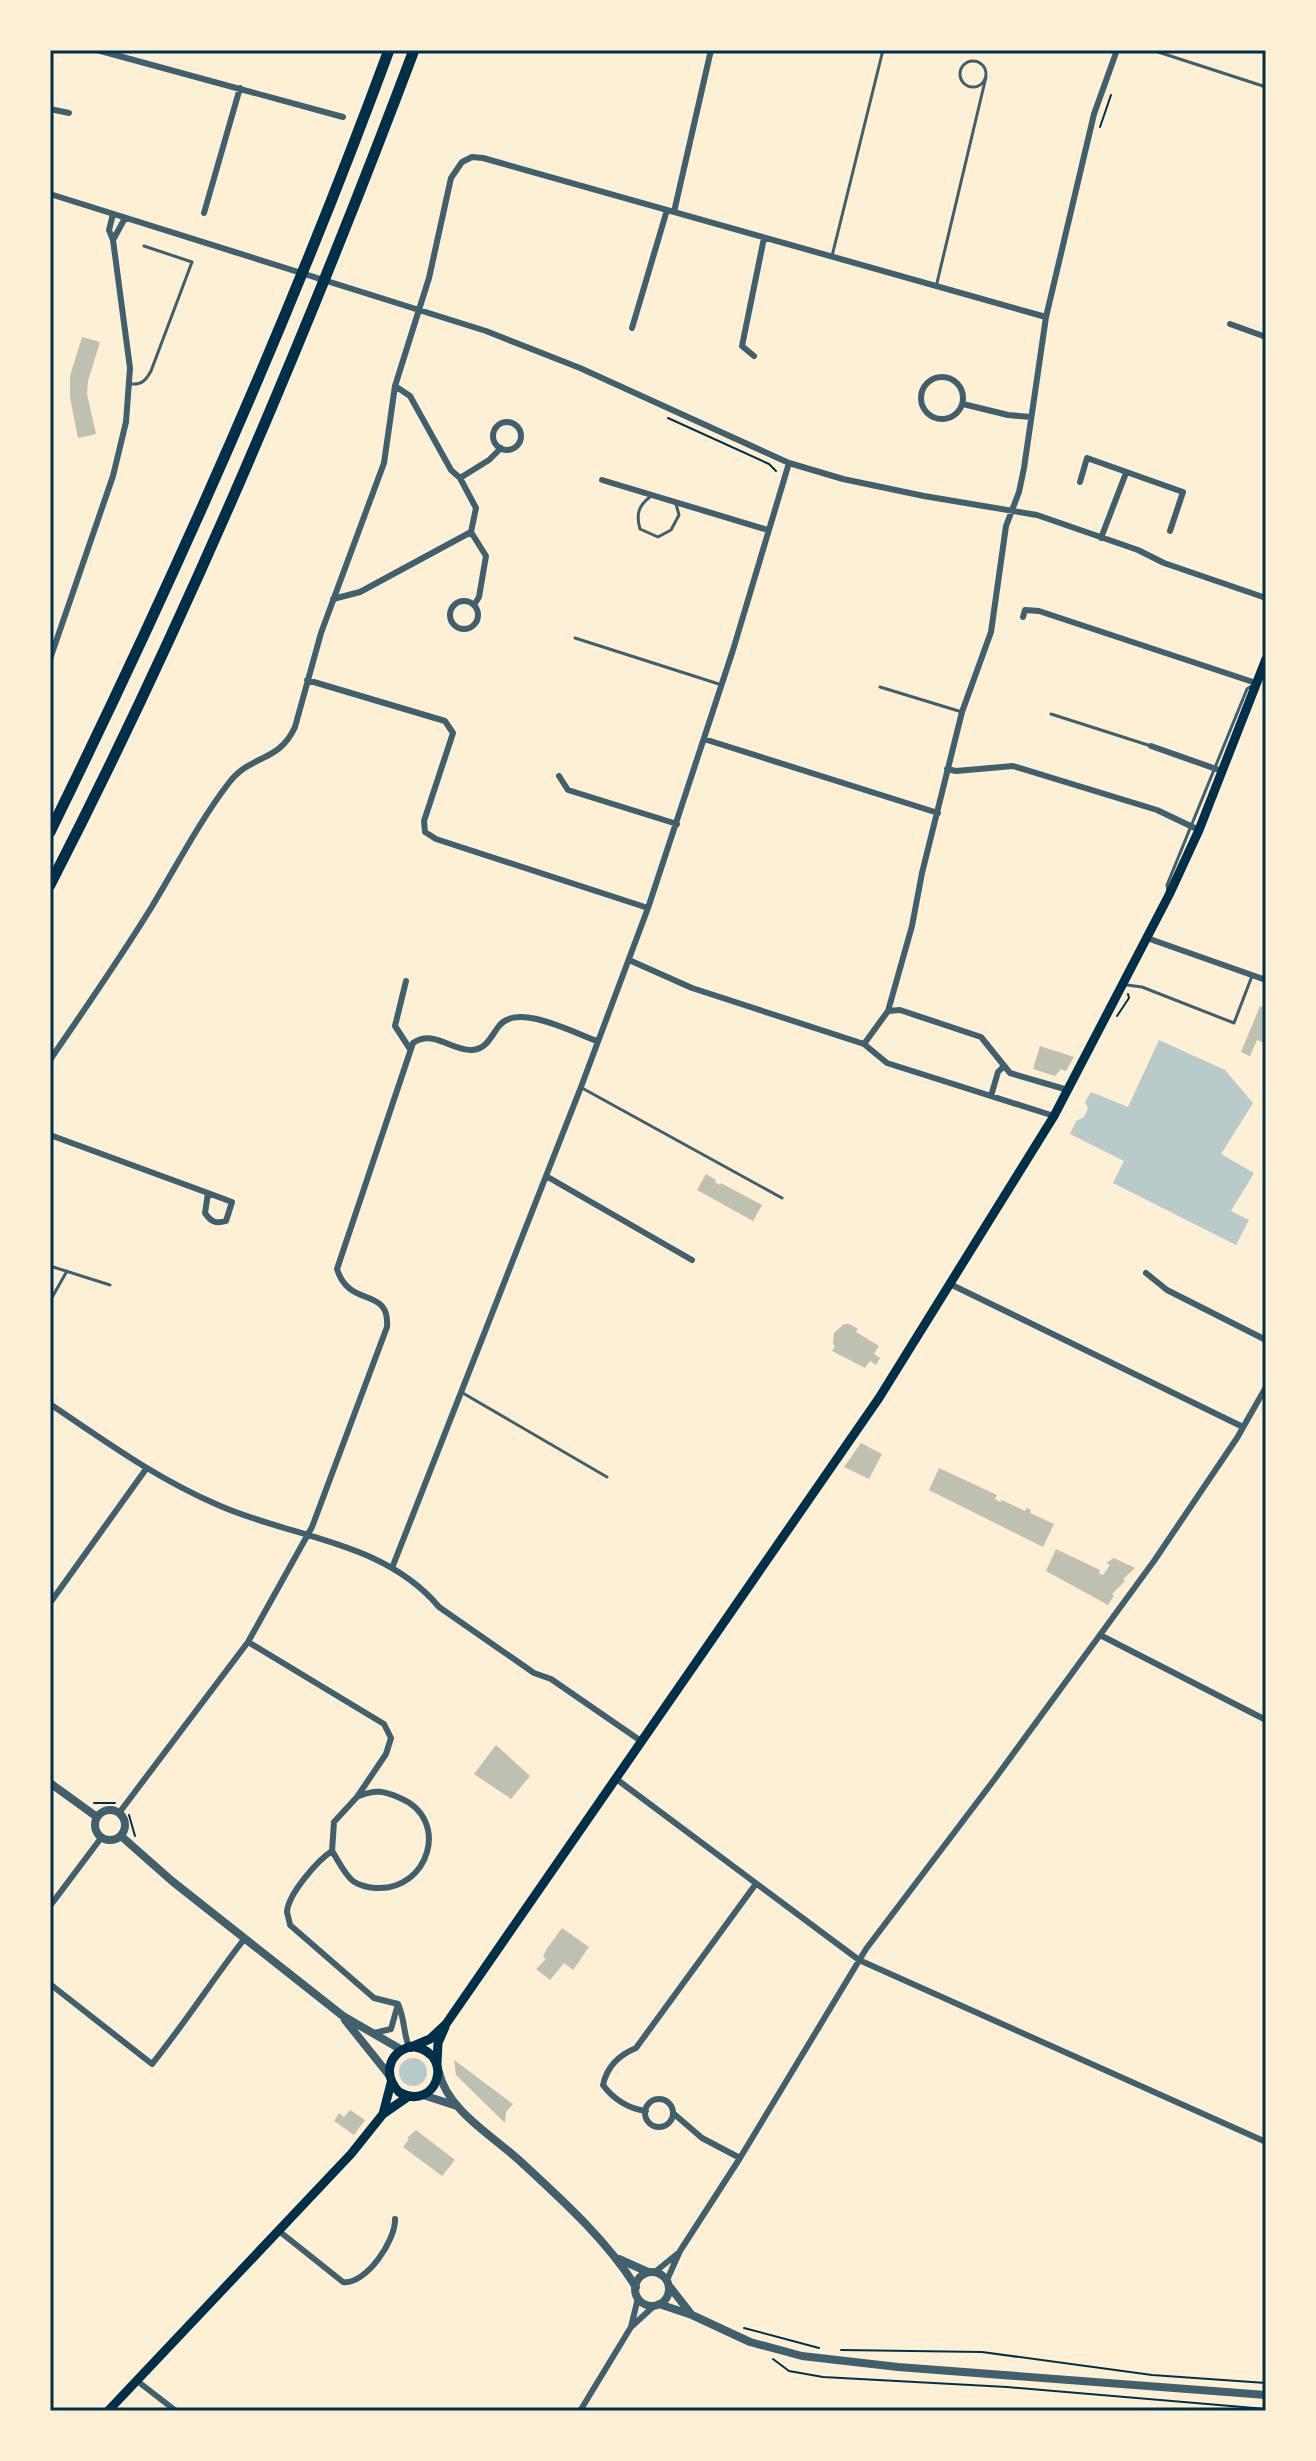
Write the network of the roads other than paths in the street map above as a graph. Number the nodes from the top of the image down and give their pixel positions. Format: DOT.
graph roads {
  1 [pos="97,50"];
  2 [pos="389,50"];
  3 [pos="414,50"];
  4 [pos="711,50"];
  5 [pos="883,50"];
  6 [pos="1117,50"];
  7 [pos="1152,50"];
  8 [pos="986,77"];
  9 [pos="1266,87"];
  10 [pos="240,88"];
  11 [pos="50,109"];
  12 [pos="69,113"];
  13 [pos="343,117"];
  14 [pos="50,194"];
  15 [pos="671,211"];
  16 [pos="204,213"];
  17 [pos="113,214"];
  18 [pos="125,218"];
  19 [pos="764,238"];
  20 [pos="113,240"];
  21 [pos="144,246"];
  22 [pos="831,258"];
  23 [pos="936,287"];
  24 [pos="1046,317"];
  25 [pos="1230,324"];
  26 [pos="632,328"];
  27 [pos="1266,337"];
  28 [pos="754,356"];
  29 [pos="131,384"];
  30 [pos="395,386"];
  31 [pos="963,404"];
  32 [pos="1031,417"];
  33 [pos="501,448"];
  34 [pos="789,463"];
  35 [pos="1126,473"];
  36 [pos="460,478"];
  37 [pos="602,480"];
  38 [pos="1080,482"];
  39 [pos="653,495"];
  40 [pos="675,501"];
  41 [pos="1013,510"];
  42 [pos="768,530"];
  43 [pos="1170,531"];
  44 [pos="471,532"];
  45 [pos="1101,538"];
  46 [pos="1266,598"];
  47 [pos="333,599"];
  48 [pos="474,605"];
  49 [pos="1023,617"];
  50 [pos="575,638"];
  51 [pos="50,659"];
  52 [pos="1266,659"];
  53 [pos="307,680"];
  54 [pos="1256,683"];
  55 [pos="722,685"];
  56 [pos="880,687"];
  57 [pos="962,712"];
  58 [pos="1051,714"];
  59 [pos="704,739"];
  60 [pos="1151,746"];
  61 [pos="947,769"];
  62 [pos="1220,769"];
  63 [pos="559,776"];
  64 [pos="938,813"];
  65 [pos="677,824"];
  66 [pos="1195,828"];
  67 [pos="50,832"];
  68 [pos="50,885"];
  69 [pos="648,908"];
  70 [pos="1147,938"];
  71 [pos="629,960"];
  72 [pos="1252,976"];
  73 [pos="1266,980"];
  74 [pos="406,981"];
  75 [pos="1123,983"];
  76 [pos="888,1011"];
  77 [pos="597,1041"];
  78 [pos="864,1044"];
  79 [pos="410,1049"];
  80 [pos="50,1060"];
  81 [pos="1004,1066"];
  82 [pos="581,1087"];
  83 [pos="1068,1090"];
  84 [pos="991,1096"];
  85 [pos="1054,1116"];
  86 [pos="50,1135"];
  87 [pos="546,1176"];
  88 [pos="208,1193"];
  89 [pos="782,1198"];
  90 [pos="692,1260"];
  91 [pos="50,1266"];
  92 [pos="67,1271"];
  93 [pos="1146,1273"];
  94 [pos="950,1284"];
  95 [pos="110,1285"];
  96 [pos="50,1301"];
  97 [pos="1266,1340"];
  98 [pos="1266,1387"];
  99 [pos="461,1392"];
  100 [pos="50,1404"];
  101 [pos="1243,1427"];
  102 [pos="146,1469"];
  103 [pos="607,1477"];
  104 [pos="307,1535"];
  105 [pos="392,1568"];
  106 [pos="50,1603"];
  107 [pos="1100,1635"];
  108 [pos="248,1642"];
  109 [pos="1266,1720"];
  110 [pos="641,1741"];
  111 [pos="615,1778"];
  112 [pos="50,1783"];
  113 [pos="357,1797"];
  114 [pos="122,1810"];
  115 [pos="97,1817"];
  116 [pos="121,1836"];
  117 [pos="101,1838"];
  118 [pos="332,1851"];
  119 [pos="755,1885"];
  120 [pos="50,1906"];
  121 [pos="245,1938"];
  122 [pos="859,1960"];
  123 [pos="50,1984"];
  124 [pos="398,2004"];
  125 [pos="343,2016"];
  126 [pos="446,2024"];
  127 [pos="374,2033"];
  128 [pos="408,2048"];
  129 [pos="438,2067"];
  130 [pos="390,2079"];
  131 [pos="423,2095"];
  132 [pos="409,2096"];
  133 [pos="457,2106"];
  134 [pos="646,2111"];
  135 [pos="673,2113"];
  136 [pos="383,2114"];
  137 [pos="1266,2142"];
  138 [pos="740,2158"];
  139 [pos="395,2219"];
  140 [pos="279,2231"];
  141 [pos="680,2251"];
  142 [pos="618,2259"];
  143 [pos="652,2272"];
  144 [pos="668,2283"];
  145 [pos="636,2287"];
  146 [pos="638,2298"];
  147 [pos="656,2305"];
  148 [pos="692,2315"];
  149 [pos="631,2327"];
  150 [pos="136,2380"];
  151 [pos="1266,2395"];
  152 [pos="108,2411"];
  153 [pos="176,2411"];
  154 [pos="580,2411"];
  1 -- 10 [label="street"];
  2 -- 67 [label="highway"];
  3 -- 68 [label="highway"];
  4 -- 15 [label="street"];
  5 -- 22 [label="lane"];
  6 -- 24 [label="street"];
  7 -- 9 [label="lane"];
  8 -- 8 [label="lane"];
  8 -- 23 [label="lane"];
  10 -- 13 [label="street"];
  10 -- 16 [label="street"];
  11 -- 12 [label="street"];
  14 -- 17 [label="street"];
  15 -- 19 [label="street"];
  15 -- 26 [label="street"];
  15 -- 30 [label="street"];
  17 -- 18 [label="street"];
  17 -- 20 [label="street"];
  18 -- 20 [label="street"];
  18 -- 34 [label="street"];
  19 -- 22 [label="street"];
  19 -- 28 [label="street"];
  20 -- 29 [label="street"];
  21 -- 29 [label="lane"];
  22 -- 23 [label="street"];
  23 -- 24 [label="street"];
  24 -- 32 [label="street"];
  25 -- 27 [label="street"];
  29 -- 51 [label="street"];
  30 -- 36 [label="street"];
  30 -- 47 [label="street"];
  31 -- 31 [label="street"];
  31 -- 32 [label="street"];
  32 -- 41 [label="street"];
  33 -- 33 [label="street"];
  33 -- 36 [label="street"];
  34 -- 41 [label="street"];
  34 -- 42 [label="street"];
  35 -- 38 [label="street"];
  35 -- 43 [label="street"];
  35 -- 45 [label="street"];
  36 -- 44 [label="street"];
  37 -- 39 [label="street"];
  39 -- 40 [label="street"];
  39 -- 40 [label="lane"];
  40 -- 42 [label="street"];
  41 -- 45 [label="street"];
  41 -- 57 [label="street"];
  42 -- 55 [label="street"];
  44 -- 47 [label="street"];
  44 -- 48 [label="street"];
  45 -- 46 [label="street"];
  47 -- 53 [label="street"];
  48 -- 48 [label="street"];
  49 -- 54 [label="street"];
  50 -- 55 [label="lane"];
  52 -- 54 [label="main road"];
  53 -- 69 [label="street"];
  53 -- 80 [label="street"];
  54 -- 62 [label="main road"];
  55 -- 59 [label="street"];
  56 -- 57 [label="lane"];
  57 -- 61 [label="street"];
  58 -- 60 [label="lane"];
  59 -- 64 [label="street"];
  59 -- 65 [label="street"];
  60 -- 62 [label="street"];
  61 -- 64 [label="street"];
  61 -- 66 [label="street"];
  62 -- 66 [label="main road"];
  63 -- 65 [label="street"];
  64 -- 76 [label="street"];
  65 -- 69 [label="street"];
  66 -- 70 [label="main road"];
  69 -- 71 [label="street"];
  70 -- 72 [label="street"];
  70 -- 75 [label="main road"];
  71 -- 77 [label="street"];
  71 -- 78 [label="street"];
  72 -- 73 [label="street"];
  72 -- 75 [label="lane"];
  74 -- 79 [label="street"];
  75 -- 83 [label="main road"];
  76 -- 78 [label="street"];
  76 -- 81 [label="street"];
  77 -- 79 [label="street"];
  77 -- 82 [label="street"];
  78 -- 84 [label="street"];
  79 -- 104 [label="street"];
  81 -- 83 [label="street"];
  81 -- 84 [label="street"];
  82 -- 87 [label="street"];
  82 -- 89 [label="lane"];
  83 -- 85 [label="main road"];
  84 -- 85 [label="street"];
  85 -- 94 [label="main road"];
  86 -- 88 [label="street"];
  87 -- 90 [label="street"];
  87 -- 99 [label="street"];
  88 -- 88 [label="street"];
  91 -- 92 [label="lane"];
  92 -- 95 [label="lane"];
  92 -- 96 [label="lane"];
  93 -- 97 [label="street"];
  94 -- 101 [label="street"];
  94 -- 110 [label="main road"];
  98 -- 101 [label="street"];
  99 -- 103 [label="lane"];
  99 -- 105 [label="street"];
  100 -- 102 [label="street"];
  101 -- 107 [label="street"];
  102 -- 104 [label="street"];
  102 -- 106 [label="street"];
  104 -- 105 [label="street"];
  104 -- 108 [label="street"];
  105 -- 110 [label="street"];
  107 -- 109 [label="street"];
  107 -- 122 [label="street"];
  108 -- 113 [label="street"];
  108 -- 114 [label="street"];
  110 -- 111 [label="main road"];
  111 -- 119 [label="street"];
  111 -- 126 [label="main road"];
  112 -- 115 [label="street"];
  113 -- 118 [label="street"];
  113 -- 118 [label="street"];
  114 -- 115 [label="street"];
  114 -- 116 [label="street"];
  115 -- 117 [label="street"];
  116 -- 117 [label="street"];
  116 -- 121 [label="street"];
  117 -- 120 [label="street"];
  118 -- 124 [label="street"];
  119 -- 122 [label="street"];
  119 -- 134 [label="street"];
  121 -- 123 [label="street"];
  121 -- 125 [label="street"];
  122 -- 137 [label="street"];
  122 -- 138 [label="street"];
  124 -- 127 [label="street"];
  124 -- 128 [label="street"];
  125 -- 127 [label="street"];
  125 -- 130 [label="street"];
  126 -- 128 [label="main road"];
  126 -- 129 [label="main road"];
  127 -- 128 [label="street"];
  128 -- 129 [label="main road"];
  128 -- 130 [label="main road"];
  129 -- 131 [label="main road"];
  129 -- 133 [label="street"];
  130 -- 132 [label="main road"];
  130 -- 136 [label="main road"];
  131 -- 132 [label="main road"];
  131 -- 133 [label="street"];
  132 -- 136 [label="main road"];
  133 -- 142 [label="street"];
  134 -- 135 [label="street"];
  134 -- 135 [label="street"];
  135 -- 138 [label="street"];
  136 -- 140 [label="main road"];
  138 -- 141 [label="street"];
  139 -- 140 [label="street"];
  140 -- 150 [label="main road"];
  141 -- 143 [label="street"];
  141 -- 144 [label="street"];
  142 -- 143 [label="street"];
  142 -- 145 [label="street"];
  143 -- 144 [label="street"];
  143 -- 145 [label="street"];
  144 -- 147 [label="street"];
  144 -- 148 [label="street"];
  145 -- 146 [label="street"];
  146 -- 147 [label="street"];
  146 -- 149 [label="street"];
  147 -- 148 [label="street"];
  147 -- 149 [label="street"];
  148 -- 151 [label="street"];
  149 -- 154 [label="street"];
  150 -- 152 [label="main road"];
  150 -- 153 [label="street"];
}
